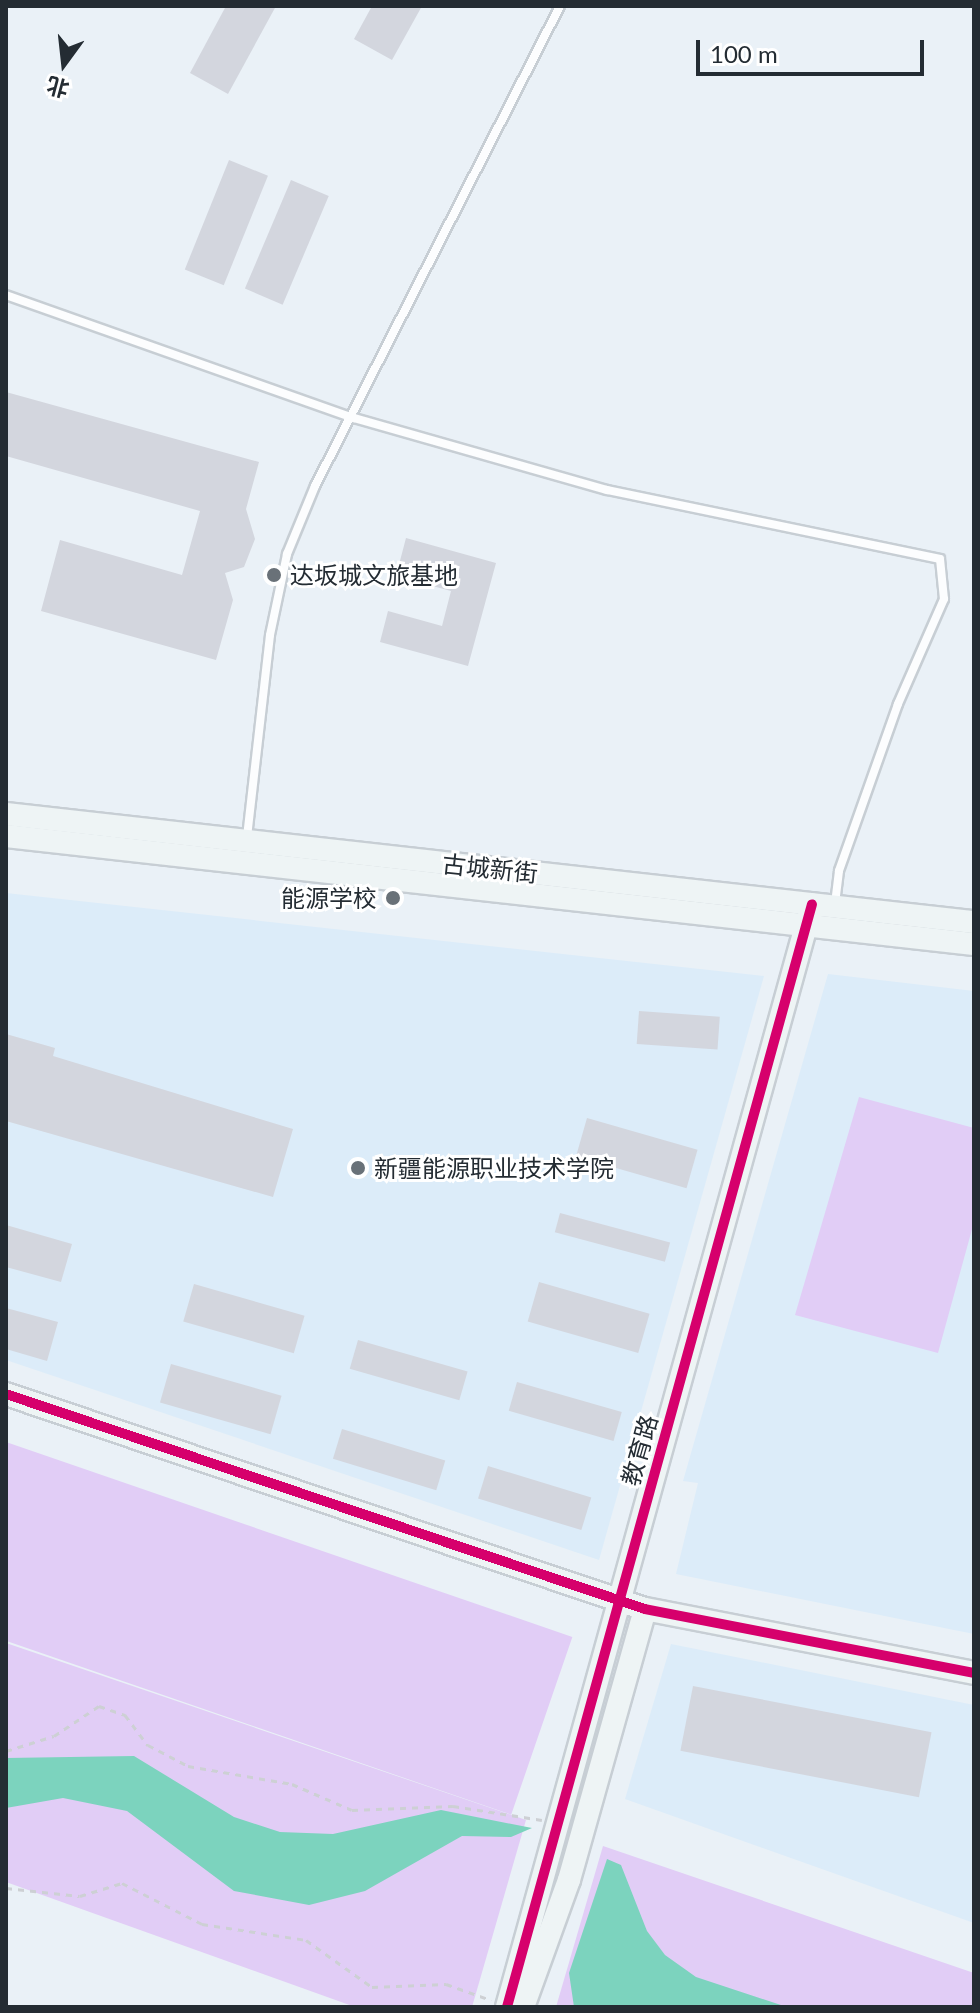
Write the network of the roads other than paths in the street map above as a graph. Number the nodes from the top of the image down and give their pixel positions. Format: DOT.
graph roads {
  1 [pos="560,6"];
  2 [pos="6,295"];
  3 [pos="354,418"];
  4 [pos="6,814"];
  5 [pos="6,836"];
  6 [pos="246,852"];
  7 [pos="818,912"];
  8 [pos="974,922"];
  9 [pos="974,944"];
  10 [pos="6,1394"];
  11 [pos="618,1600"];
  12 [pos="645,1609"];
  13 [pos="974,1673"];
  14 [pos="512,2006"];
  1 -- 3 [label="lane"];
  2 -- 3 [label="lane"];
  3 -- 6 [label="lane"];
  3 -- 7 [label="lane"];
  4 -- 6 [label="street, 古城新街"];
  5 -- 6 [label="street, 古城新街"];
  6 -- 7 [label="street, 古城新街"];
  7 -- 8 [label="street, 古城新街"];
  7 -- 9 [label="street, 古城新街"];
  7 -- 11 [label="street, 教育路"];
  10 -- 11 [label="street"];
  11 -- 12 [label="street"];
  11 -- 14 [label="street, 教育路"];
  12 -- 13 [label="street"];
  12 -- 14 [label="street"];
}
